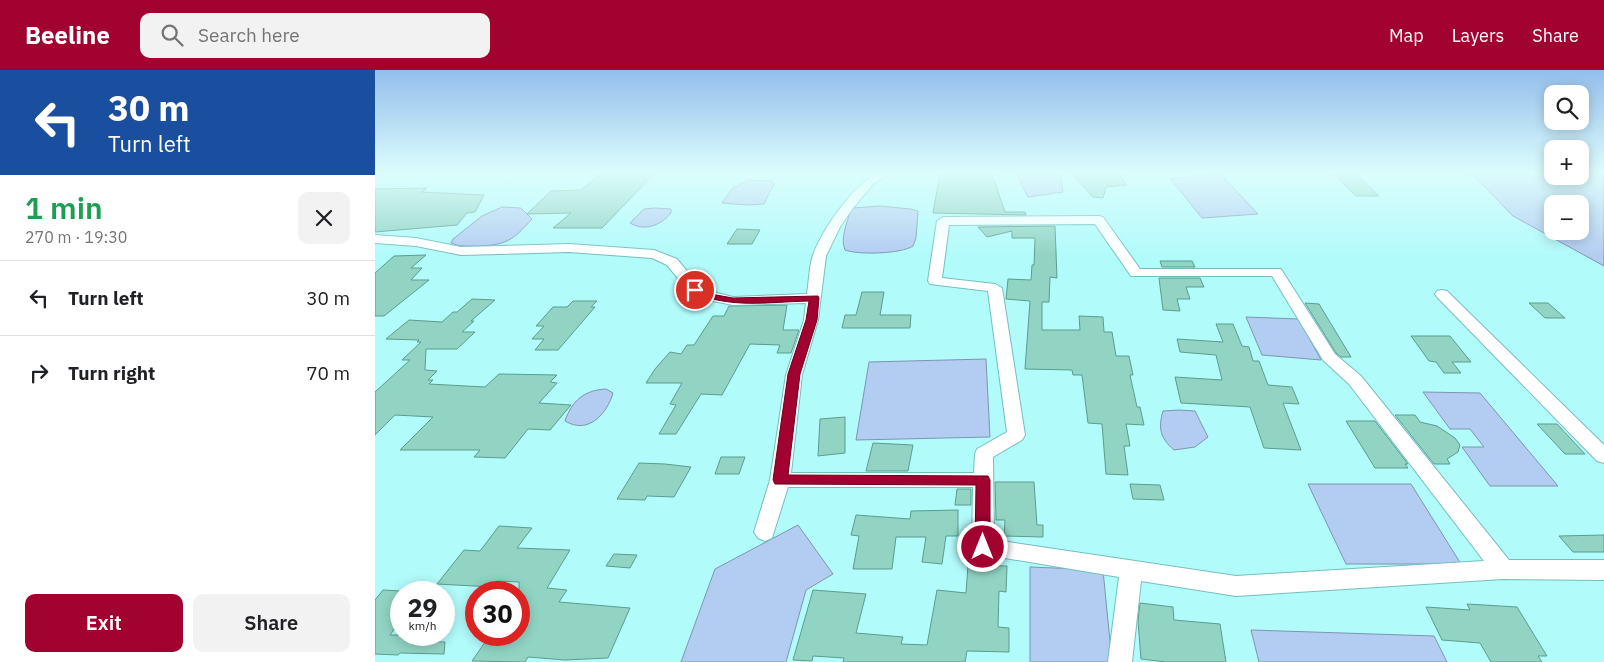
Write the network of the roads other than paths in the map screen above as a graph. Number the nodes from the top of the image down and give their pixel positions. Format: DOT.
graph roads {
  1 [pos="855,201"];
  2 [pos="375,239"];
  3 [pos="1443,294"];
  4 [pos="814,298"];
  5 [pos="1604,456"];
  6 [pos="780,480"];
  7 [pos="983,480"];
  8 [pos="765,532"];
  9 [pos="1503,569"];
  10 [pos="1131,570"];
  11 [pos="1604,570"];
  12 [pos="1119,662"];
  1 -- 4 [label="street"];
  2 -- 4 [label="street"];
  3 -- 5 [label="street"];
  4 -- 6 [label="street"];
  6 -- 7 [label="street"];
  6 -- 8 [label="street"];
  7 -- 9 [label="street"];
  7 -- 10 [label="street"];
  9 -- 10 [label="street"];
  9 -- 11 [label="street"];
  10 -- 12 [label="street"];
}
